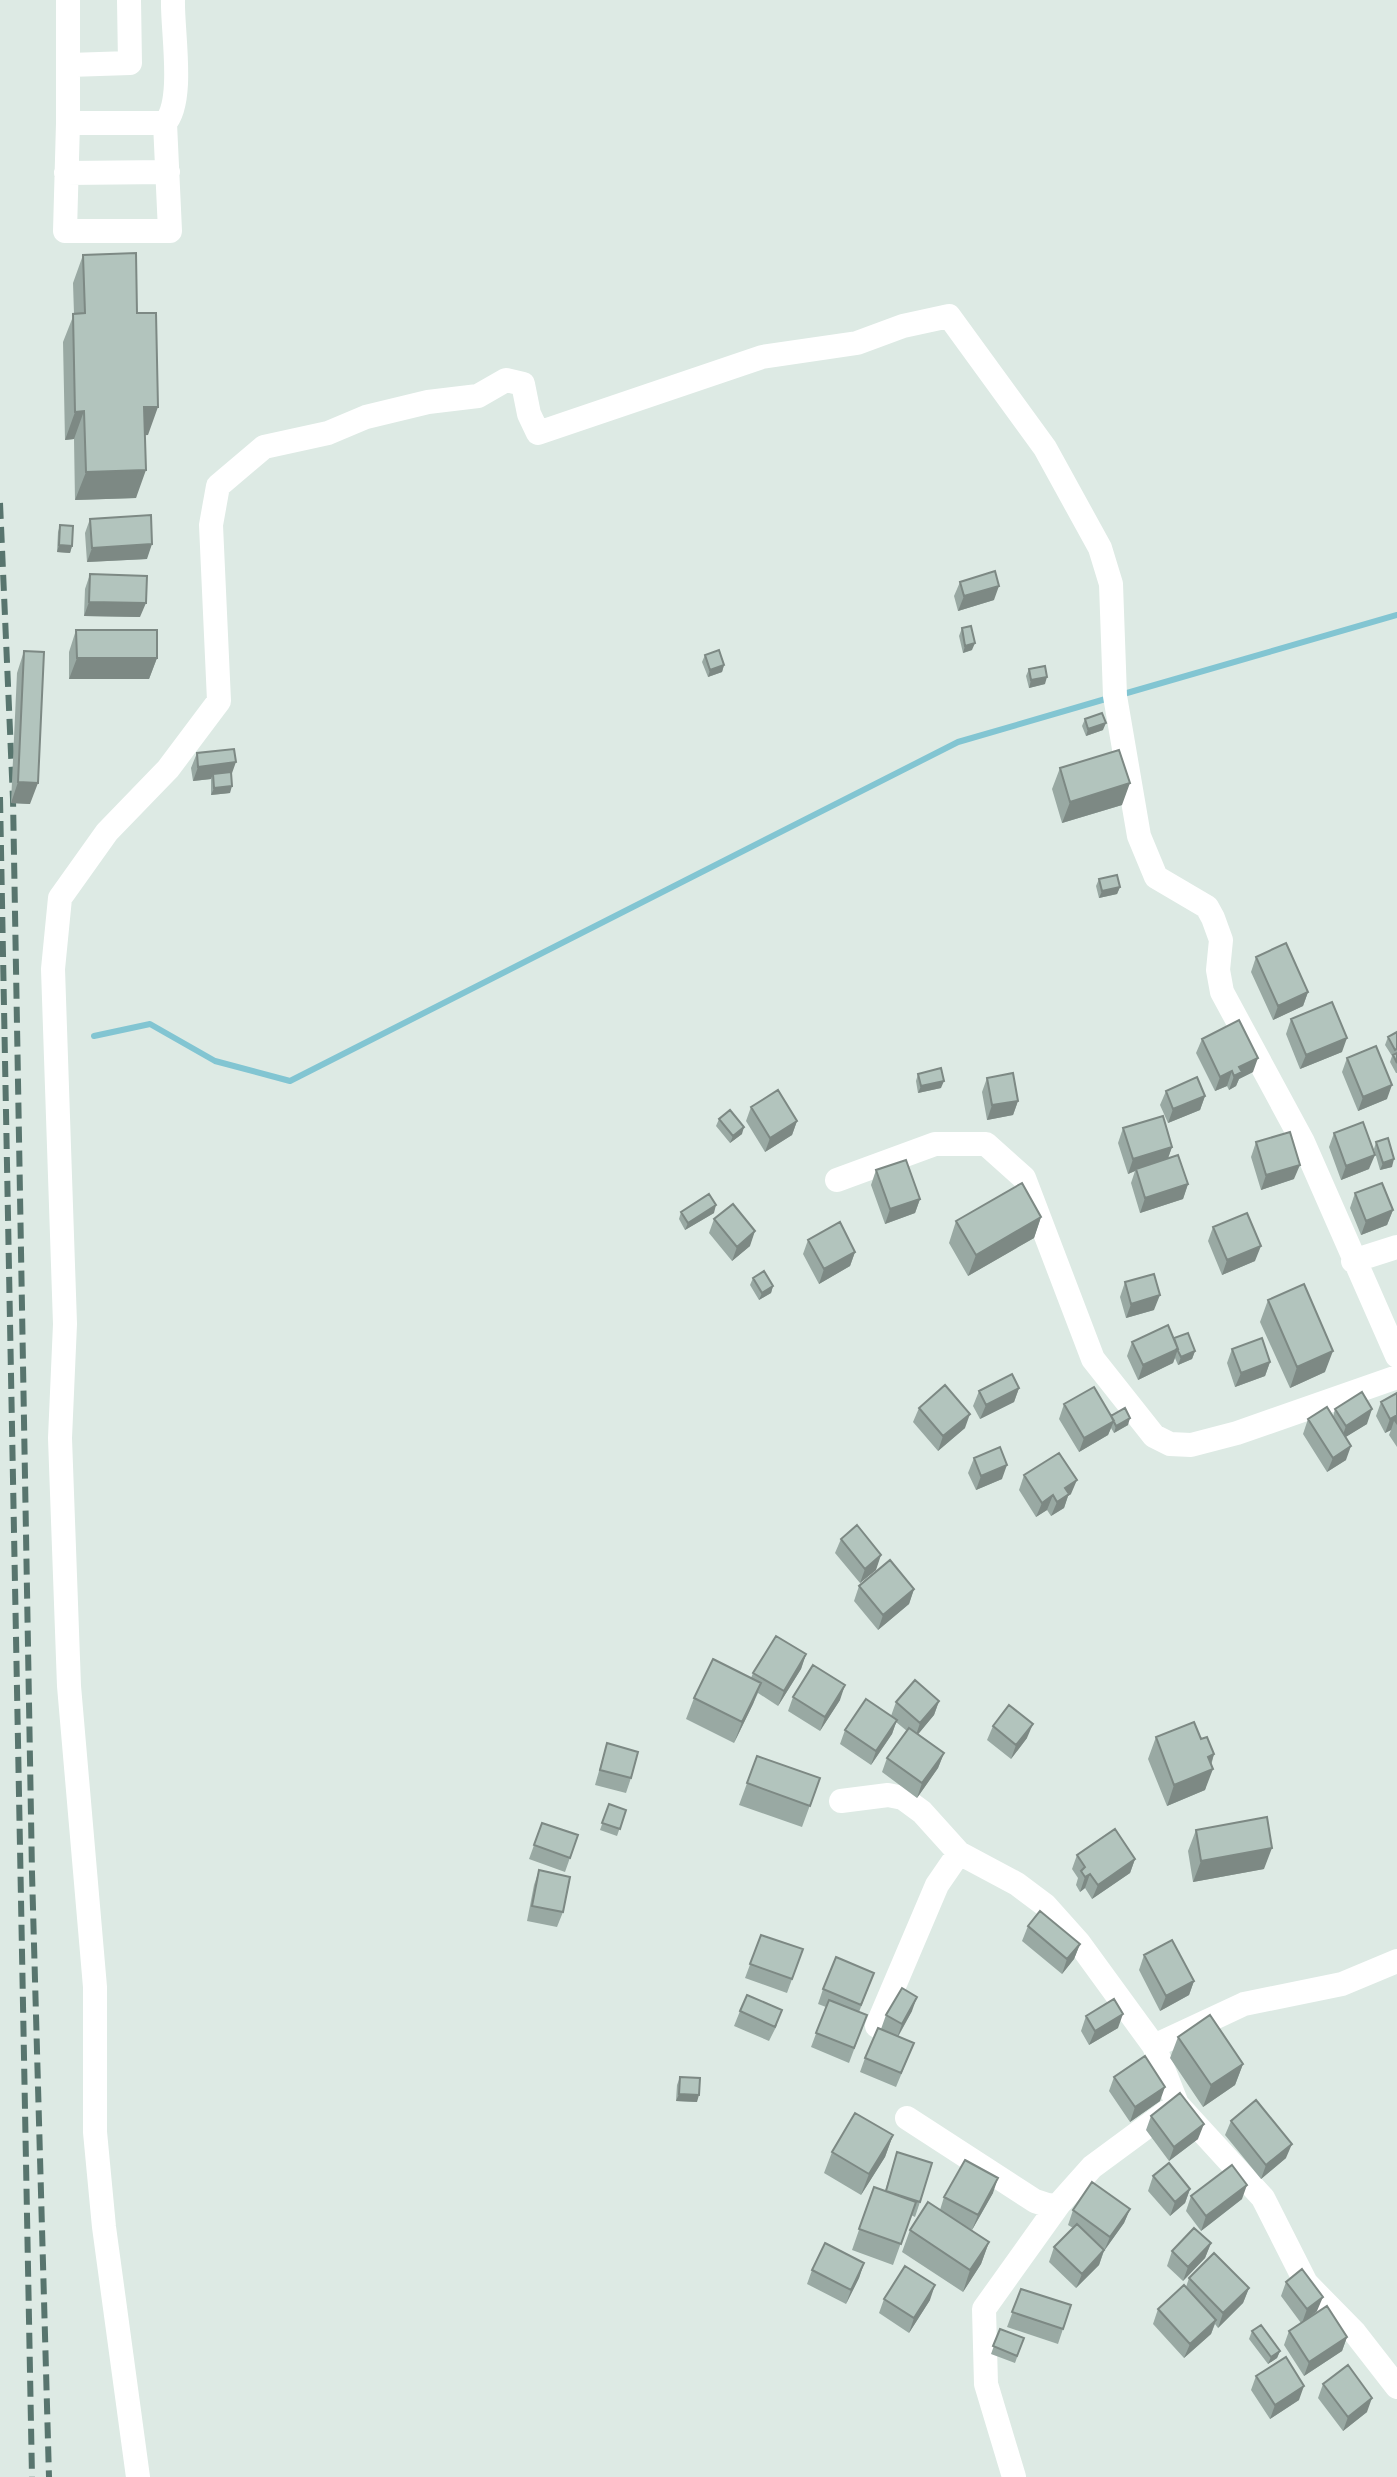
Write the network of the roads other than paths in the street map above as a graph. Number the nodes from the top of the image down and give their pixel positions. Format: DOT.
graph roads {
  1 [pos="68,0"];
  2 [pos="129,0"];
  3 [pos="173,0"];
  4 [pos="69,65"];
  5 [pos="68,123"];
  6 [pos="165,123"];
  7 [pos="168,172"];
  8 [pos="66,173"];
  9 [pos="837,1180"];
  10 [pos="1397,1247"];
  11 [pos="1353,1261"];
  12 [pos="1397,1356"];
  13 [pos="1397,1377"];
  14 [pos="841,1801"];
  15 [pos="959,1853"];
  16 [pos="1397,1961"];
  17 [pos="877,2026"];
  18 [pos="1154,2046"];
  19 [pos="1177,2104"];
  20 [pos="907,2118"];
  21 [pos="1059,2204"];
  22 [pos="1397,2387"];
  23 [pos="138,2477"];
  24 [pos="1014,2477"];
  1 -- 4 [label="street"];
  2 -- 4 [label="street"];
  3 -- 6 [label="street"];
  4 -- 5 [label="street"];
  5 -- 6 [label="street"];
  5 -- 8 [label="street"];
  6 -- 7 [label="street"];
  7 -- 8 [label="street"];
  7 -- 8 [label="street"];
  9 -- 13 [label="street"];
  10 -- 11 [label="street"];
  11 -- 12 [label="street"];
  11 -- 23 [label="street"];
  14 -- 15 [label="street"];
  15 -- 17 [label="street"];
  15 -- 18 [label="street"];
  16 -- 18 [label="street"];
  18 -- 19 [label="street"];
  19 -- 21 [label="street"];
  19 -- 22 [label="street"];
  20 -- 21 [label="street"];
  21 -- 24 [label="street"];
}
